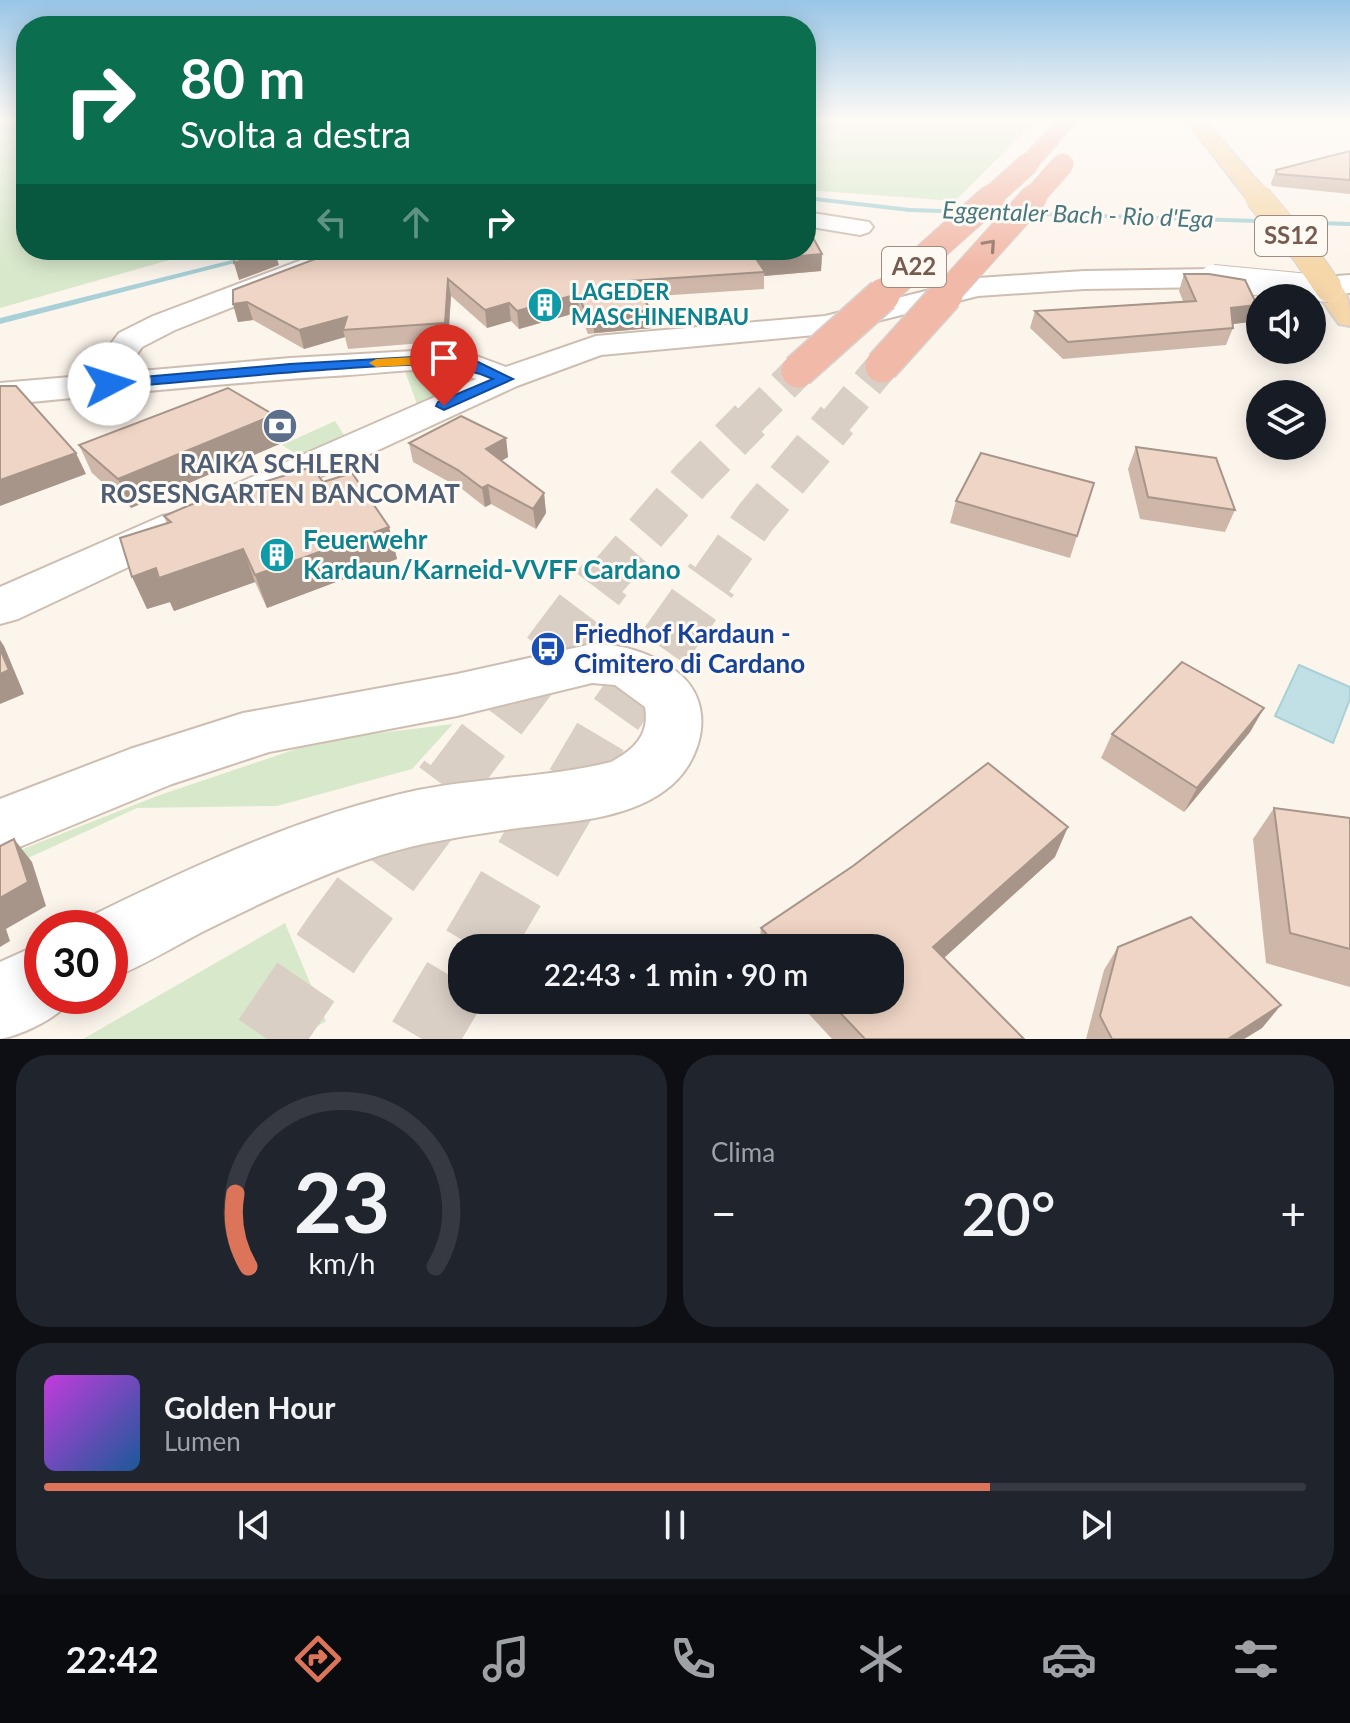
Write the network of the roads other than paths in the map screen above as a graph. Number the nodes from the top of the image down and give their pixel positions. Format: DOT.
graph roads {
  1 [pos="1022,169"];
  2 [pos="1057,169"];
  3 [pos="1236,169"];
  4 [pos="816,220"];
  5 [pos="860,227"];
  6 [pos="326,260"];
  7 [pos="1340,286"];
  8 [pos="923,300"];
  9 [pos="1350,317"];
  10 [pos="882,366"];
  11 [pos="798,371"];
  12 [pos="505,379"];
  13 [pos="109,384"];
  14 [pos="0,394"];
  15 [pos="0,607"];
  16 [pos="0,827"];
  17 [pos="128,935"];
  18 [pos="24,990"];
  19 [pos="0,1003"];
  1 -- 11 [label="highway, A22, bridge"];
  10 -- 2 [label="highway, A22, one-way, bridge"];
  3 -- 7 [label="main road, SS12, bridge"];
  4 -- 5 [label="street"];
  6 -- 13 [label="street"];
  7 -- 8 [label="street, bridge"];
  7 -- 8 [label="street"];
  7 -- 9 [label="main road, SS12"];
  8 -- 12 [label="street"];
  12 -- 13 [label="street"];
  12 -- 15 [label="street"];
  13 -- 14 [label="street"];
  16 -- 17 [label="street"];
  18 -- 19 [label="street"];
}
